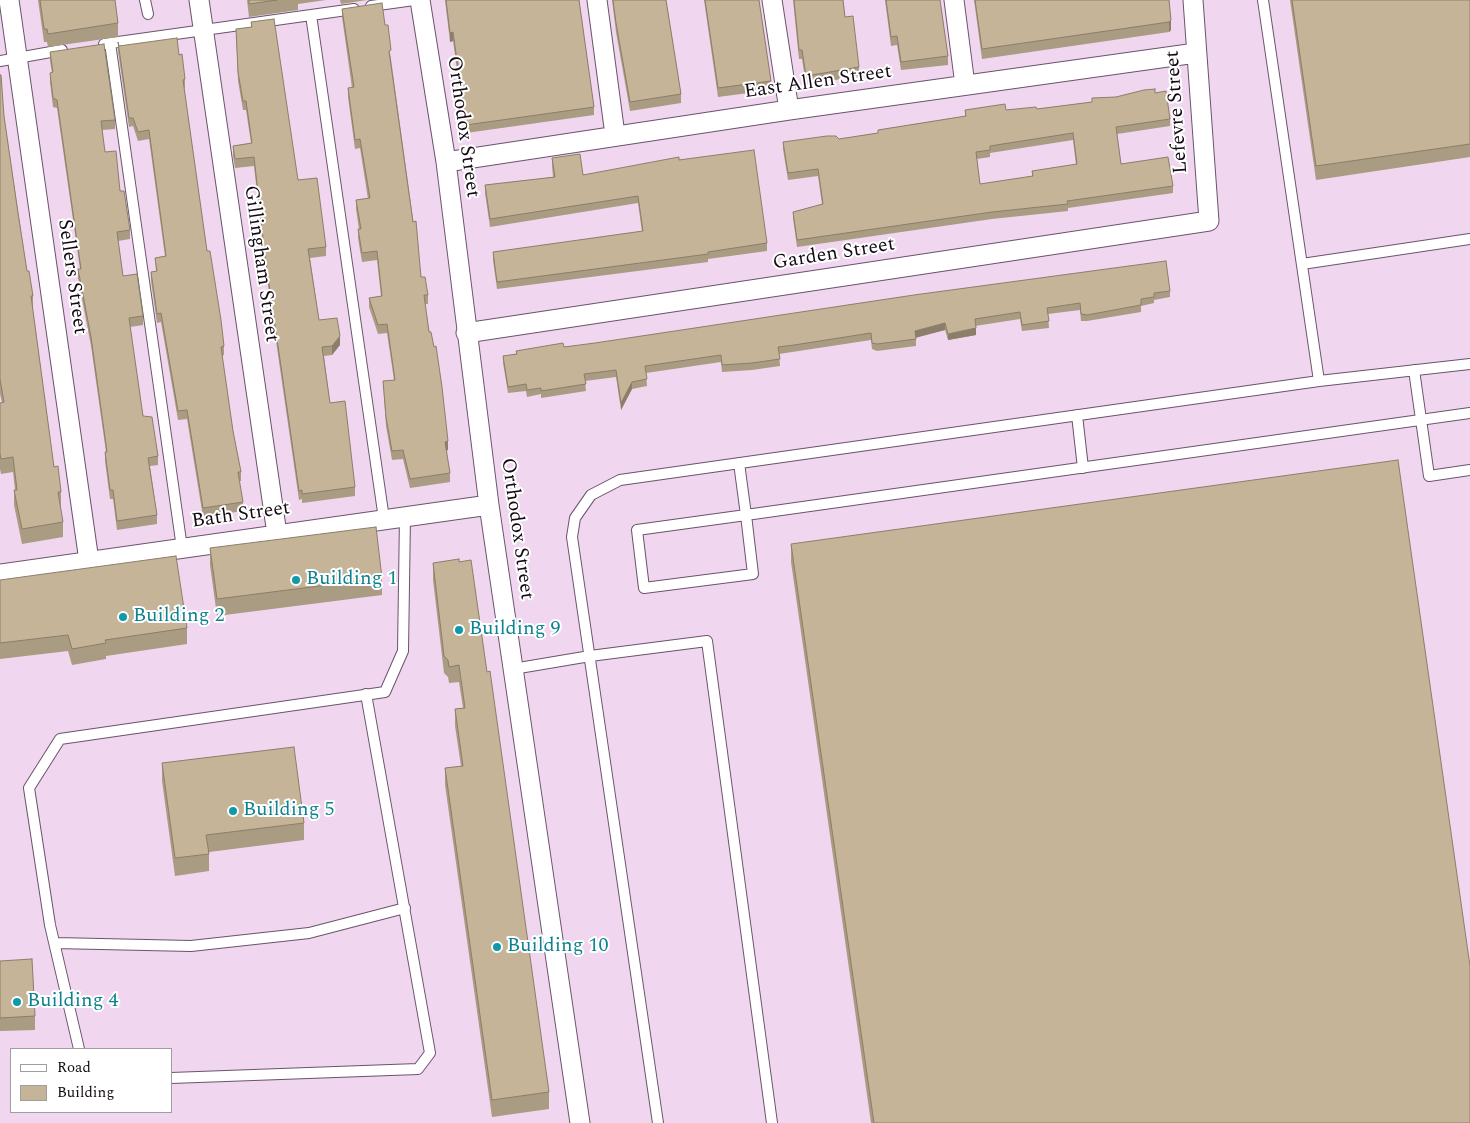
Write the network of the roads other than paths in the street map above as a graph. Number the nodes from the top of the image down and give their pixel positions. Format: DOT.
graph roads {
  1 [pos="9,0"];
  2 [pos="145,0"];
  3 [pos="199,0"];
  4 [pos="414,0"];
  5 [pos="420,0"];
  6 [pos="597,0"];
  7 [pos="772,0"];
  8 [pos="954,0"];
  9 [pos="1193,0"];
  10 [pos="1263,0"];
  11 [pos="148,14"];
  12 [pos="310,15"];
  13 [pos="203,30"];
  14 [pos="110,44"];
  15 [pos="92,46"];
  16 [pos="73,49"];
  17 [pos="1196,53"];
  18 [pos="9,59"];
  19 [pos="965,85"];
  20 [pos="789,110"];
  21 [pos="615,135"];
  22 [pos="446,162"];
  23 [pos="1209,221"];
  24 [pos="1470,239"];
  25 [pos="1302,264"];
  26 [pos="466,333"];
  27 [pos="1470,364"];
  28 [pos="1414,370"];
  29 [pos="1319,381"];
  30 [pos="1470,413"];
  31 [pos="1076,415"];
  32 [pos="1421,420"];
  33 [pos="739,463"];
  34 [pos="1083,468"];
  35 [pos="1470,470"];
  36 [pos="489,505"];
  37 [pos="746,515"];
  38 [pos="405,516"];
  39 [pos="384,519"];
  40 [pos="277,534"];
  41 [pos="182,548"];
  42 [pos="89,561"];
  43 [pos="0,574"];
  44 [pos="590,656"];
  45 [pos="513,669"];
  46 [pos="366,694"];
  47 [pos="405,908"];
  48 [pos="55,943"];
  49 [pos="80,1048"];
  50 [pos="172,1078"];
  51 [pos="580,1123"];
  52 [pos="658,1123"];
  53 [pos="772,1123"];
  1 -- 18 [label="street, Sellers Street"];
  2 -- 11 [label="lane"];
  3 -- 13 [label="street, Gillingham Street"];
  4 -- 12 [label="lane"];
  5 -- 22 [label="street, Orthodox Street"];
  6 -- 21 [label="street"];
  7 -- 20 [label="street"];
  8 -- 19 [label="street"];
  9 -- 17 [label="street, Lefevre Street"];
  10 -- 25 [label="lane"];
  12 -- 13 [label="lane"];
  12 -- 39 [label="lane"];
  13 -- 14 [label="lane"];
  13 -- 40 [label="street, Gillingham Street"];
  14 -- 15 [label="lane"];
  14 -- 41 [label="lane"];
  16 -- 18 [label="lane"];
  17 -- 19 [label="street, East Allen Street"];
  17 -- 23 [label="street, Lefevre Street"];
  18 -- 42 [label="street, Sellers Street"];
  19 -- 20 [label="street, East Allen Street"];
  20 -- 21 [label="street, East Allen Street"];
  21 -- 22 [label="street, East Allen Street"];
  22 -- 26 [label="street, Orthodox Street"];
  23 -- 26 [label="street, Garden Street"];
  24 -- 25 [label="lane"];
  25 -- 29 [label="lane"];
  26 -- 36 [label="street, Orthodox Street"];
  27 -- 28 [label="lane"];
  28 -- 29 [label="lane"];
  28 -- 32 [label="lane"];
  29 -- 31 [label="lane"];
  30 -- 32 [label="lane"];
  31 -- 33 [label="lane"];
  31 -- 34 [label="lane"];
  32 -- 34 [label="lane"];
  32 -- 35 [label="lane"];
  33 -- 37 [label="lane"];
  33 -- 44 [label="lane"];
  34 -- 37 [label="lane"];
  36 -- 38 [label="street, Bath Street"];
  36 -- 45 [label="street, Orthodox Street"];
  37 -- 37 [label="lane"];
  38 -- 39 [label="street, Bath Street"];
  38 -- 46 [label="lane"];
  39 -- 40 [label="street, Bath Street"];
  40 -- 41 [label="street, Bath Street"];
  41 -- 42 [label="street, Bath Street"];
  42 -- 43 [label="street, Bath Street"];
  44 -- 45 [label="lane"];
  44 -- 52 [label="lane"];
  44 -- 53 [label="lane"];
  45 -- 51 [label="street, Orthodox Street"];
  46 -- 47 [label="lane"];
  46 -- 48 [label="lane"];
  47 -- 48 [label="lane"];
  47 -- 50 [label="lane"];
  48 -- 49 [label="lane"];
}
